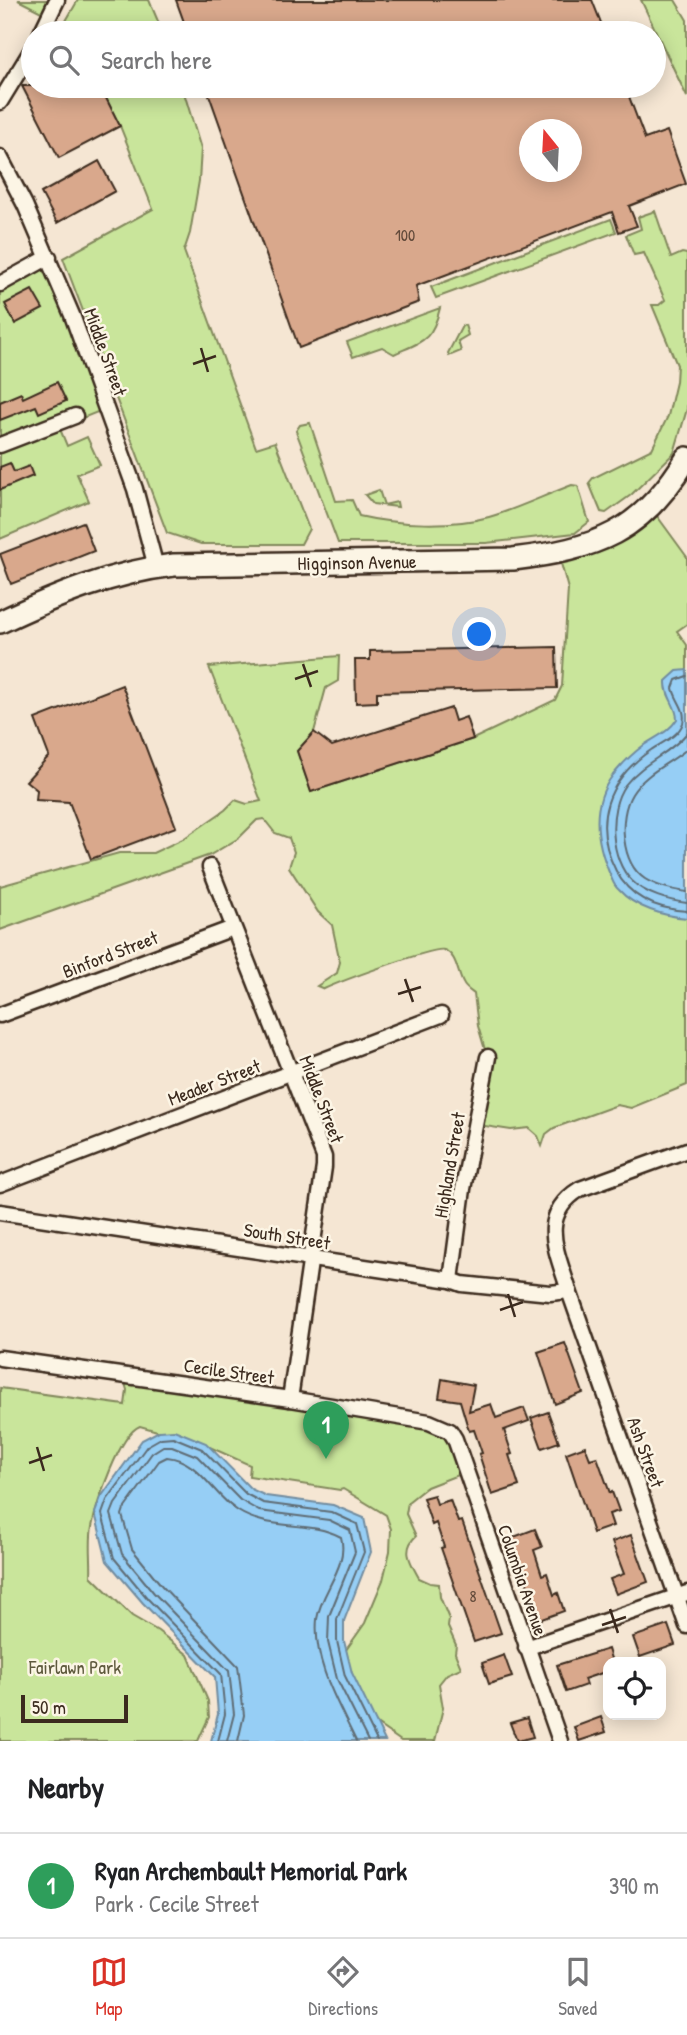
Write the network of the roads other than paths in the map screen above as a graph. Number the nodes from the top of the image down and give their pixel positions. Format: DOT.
graph roads {
  1 [pos="57,0"];
  2 [pos="47,21"];
  3 [pos="21,68"];
  4 [pos="0,102"];
  5 [pos="0,157"];
  6 [pos="49,257"];
  7 [pos="0,284"];
  8 [pos="75,416"];
  9 [pos="0,445"];
  10 [pos="687,458"];
  11 [pos="156,567"];
  12 [pos="0,622"];
  13 [pos="210,867"];
  14 [pos="233,928"];
  15 [pos="442,1015"];
  16 [pos="0,1016"];
  17 [pos="488,1057"];
  18 [pos="292,1073"];
  19 [pos="687,1150"];
  20 [pos="0,1184"];
  21 [pos="0,1212"];
  22 [pos="311,1259"];
  23 [pos="451,1280"];
  24 [pos="569,1291"];
  25 [pos="0,1359"];
  26 [pos="289,1399"];
  27 [pos="450,1431"];
  28 [pos="682,1595"];
  29 [pos="687,1626"];
  30 [pos="526,1648"];
  31 [pos="560,1741"];
  1 -- 2 [label="street"];
  3 -- 4 [label="street"];
  5 -- 6 [label="street, Middle Street"];
  6 -- 7 [label="street"];
  6 -- 11 [label="street, Middle Street"];
  8 -- 9 [label="street"];
  10 -- 11 [label="street, Higginson Avenue"];
  11 -- 12 [label="street, Higginson Avenue"];
  13 -- 14 [label="street, Middle Street"];
  14 -- 16 [label="street, Binford Street"];
  14 -- 18 [label="street, Middle Street"];
  15 -- 18 [label="street, Meader Street"];
  17 -- 23 [label="street, Highland Street"];
  18 -- 20 [label="street, Meader Street"];
  18 -- 22 [label="street, Middle Street"];
  19 -- 24 [label="street, Ash Street"];
  21 -- 22 [label="street, South Street"];
  22 -- 23 [label="street, South Street"];
  22 -- 26 [label="street, Middle Street"];
  23 -- 24 [label="street, South Street"];
  24 -- 28 [label="street, Ash Street"];
  25 -- 26 [label="street, Cecile Street"];
  26 -- 27 [label="street, Cecile Street"];
  27 -- 30 [label="street, Columbia Avenue"];
  28 -- 29 [label="street, Ash Street"];
  28 -- 30 [label="street"];
  30 -- 31 [label="street, Columbia Avenue"];
}
